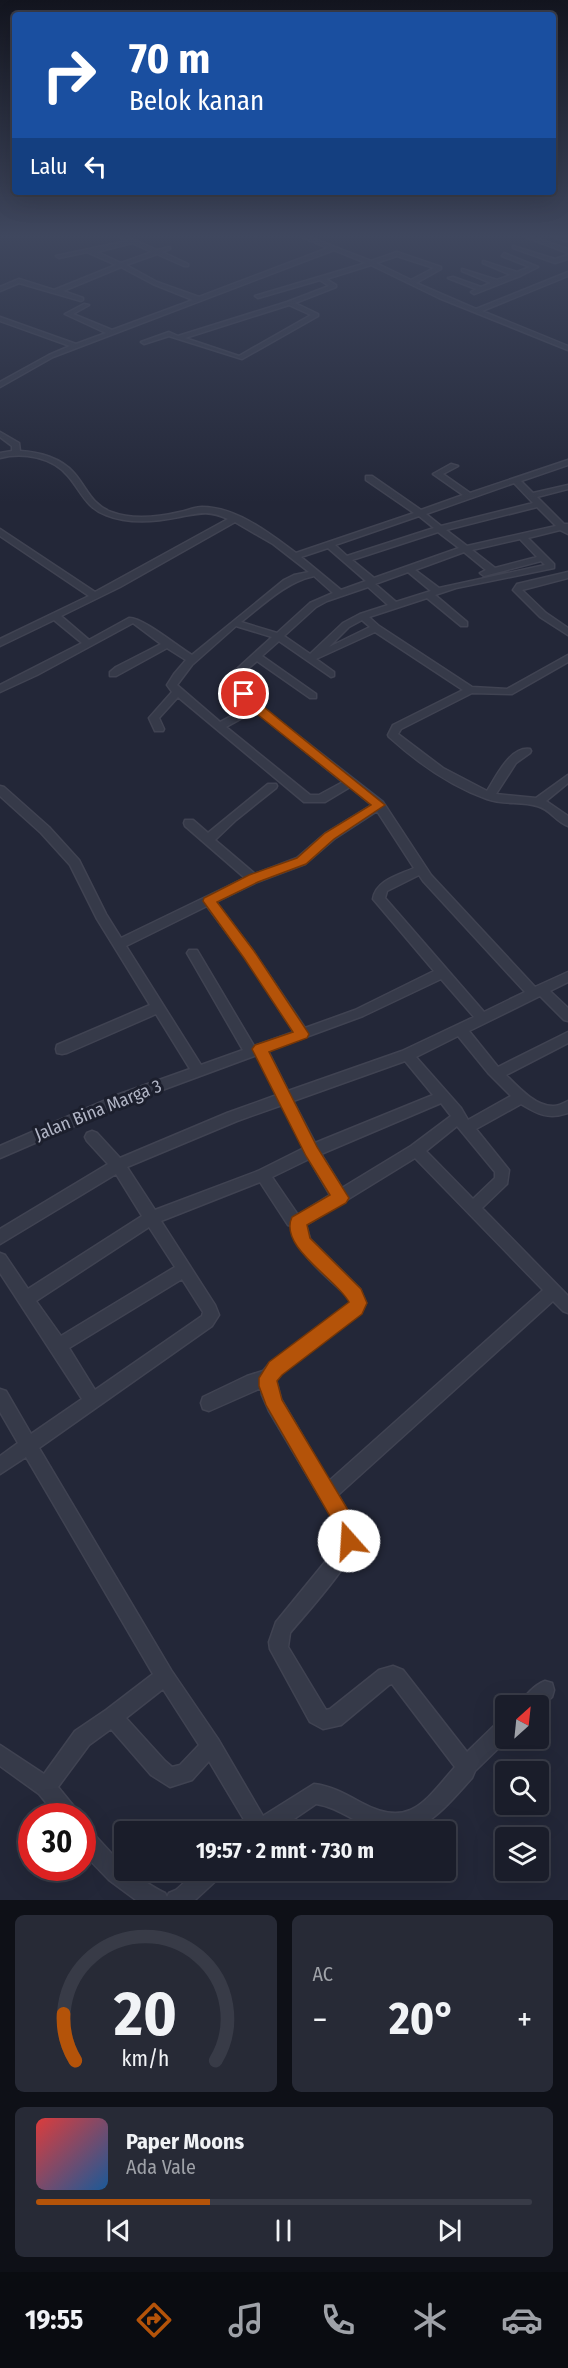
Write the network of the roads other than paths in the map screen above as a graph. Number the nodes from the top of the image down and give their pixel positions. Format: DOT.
graph roads {
  1 [pos="16,325"];
  2 [pos="93,325"];
  3 [pos="132,325"];
  4 [pos="220,325"];
  5 [pos="299,325"];
  6 [pos="510,325"];
  7 [pos="160,330"];
  8 [pos="111,332"];
  9 [pos="169,334"];
  10 [pos="178,338"];
  11 [pos="144,342"];
  12 [pos="75,346"];
  13 [pos="568,348"];
  14 [pos="0,385"];
  15 [pos="0,434"];
  16 [pos="16,451"];
  17 [pos="0,456"];
  18 [pos="568,462"];
  19 [pos="454,466"];
  20 [pos="369,478"];
  21 [pos="516,481"];
  22 [pos="568,487"];
  23 [pos="559,490"];
  24 [pos="468,495"];
  25 [pos="568,495"];
  26 [pos="532,496"];
  27 [pos="539,504"];
  28 [pos="418,513"];
  29 [pos="234,519"];
  30 [pos="439,529"];
  31 [pos="566,529"];
  32 [pos="0,532"];
  33 [pos="522,536"];
  34 [pos="328,544"];
  35 [pos="466,549"];
  36 [pos="296,556"];
  37 [pos="544,558"];
  38 [pos="346,559"];
  39 [pos="551,566"];
  40 [pos="409,569"];
  41 [pos="492,570"];
  42 [pos="317,573"];
  43 [pos="565,576"];
  44 [pos="371,582"];
  45 [pos="454,586"];
  46 [pos="433,592"];
  47 [pos="339,593"];
  48 [pos="95,596"];
  49 [pos="394,605"];
  50 [pos="55,616"];
  51 [pos="363,616"];
  52 [pos="236,623"];
  53 [pos="464,624"];
  54 [pos="376,628"];
  55 [pos="568,632"];
  56 [pos="278,636"];
  57 [pos="0,643"];
  58 [pos="87,643"];
  59 [pos="166,644"];
  60 [pos="256,656"];
  61 [pos="311,658"];
  62 [pos="568,658"];
  63 [pos="193,660"];
  64 [pos="113,674"];
  65 [pos="331,674"];
  66 [pos="0,688"];
  67 [pos="470,690"];
  68 [pos="177,692"];
  69 [pos="313,696"];
  70 [pos="256,707"];
  71 [pos="219,727"];
  72 [pos="159,729"];
  73 [pos="526,751"];
  74 [pos="568,778"];
  75 [pos="351,782"];
  76 [pos="272,786"];
  77 [pos="0,790"];
  78 [pos="489,796"];
  79 [pos="538,802"];
  80 [pos="379,805"];
  81 [pos="568,822"];
  82 [pos="189,823"];
  83 [pos="209,839"];
  84 [pos="421,869"];
  85 [pos="253,879"];
  86 [pos="209,901"];
  87 [pos="119,944"];
  88 [pos="193,953"];
  89 [pos="442,973"];
  90 [pos="568,976"];
  91 [pos="537,991"];
  92 [pos="157,1008"];
  93 [pos="568,1016"];
  94 [pos="483,1018"];
  95 [pos="461,1030"];
  96 [pos="302,1034"];
  97 [pos="568,1037"];
  98 [pos="62,1048"];
  99 [pos="255,1051"];
  100 [pos="407,1055"];
  101 [pos="198,1071"];
  102 [pos="498,1074"];
  103 [pos="442,1097"];
  104 [pos="521,1098"];
  105 [pos="286,1099"];
  106 [pos="568,1107"];
  107 [pos="462,1123"];
  108 [pos="92,1137"];
  109 [pos="416,1150"];
  110 [pos="312,1151"];
  111 [pos="0,1152"];
  112 [pos="118,1165"];
  113 [pos="264,1175"];
  114 [pos="340,1198"];
  115 [pos="472,1209"];
  116 [pos="151,1218"];
  117 [pos="298,1222"];
  118 [pos="0,1237"];
  119 [pos="0,1260"];
  120 [pos="183,1270"];
  121 [pos="553,1291"];
  122 [pos="26,1299"];
  123 [pos="568,1306"];
  124 [pos="57,1344"];
  125 [pos="268,1378"];
  126 [pos="0,1397"];
  127 [pos="93,1401"];
  128 [pos="209,1403"];
  129 [pos="29,1444"];
  130 [pos="0,1466"];
  131 [pos="328,1493"];
  132 [pos="165,1676"];
  133 [pos="545,1690"];
  134 [pos="540,1695"];
  135 [pos="113,1718"];
  136 [pos="495,1738"];
  137 [pos="211,1746"];
  138 [pos="0,1754"];
  139 [pos="466,1766"];
  140 [pos="46,1787"];
  141 [pos="59,1803"];
  142 [pos="253,1821"];
  143 [pos="272,1821"];
  144 [pos="375,1821"];
  145 [pos="412,1821"];
  146 [pos="96,1852"];
  147 [pos="201,1881"];
  148 [pos="158,1900"];
  149 [pos="176,1900"];
  1 -- 12 [label="street"];
  2 -- 8 [label="street"];
  3 -- 8 [label="street"];
  4 -- 10 [label="street"];
  5 -- 10 [label="street"];
  6 -- 13 [label="street"];
  7 -- 9 [label="street"];
  8 -- 12 [label="street"];
  9 -- 10 [label="street"];
  9 -- 11 [label="street"];
  12 -- 14 [label="street"];
  15 -- 16 [label="street"];
  16 -- 17 [label="street"];
  16 -- 29 [label="street"];
  18 -- 21 [label="street"];
  19 -- 24 [label="street"];
  20 -- 28 [label="street"];
  21 -- 24 [label="street"];
  21 -- 26 [label="street"];
  22 -- 23 [label="street"];
  23 -- 25 [label="street"];
  23 -- 26 [label="street"];
  24 -- 28 [label="street"];
  26 -- 27 [label="street"];
  27 -- 30 [label="street"];
  27 -- 31 [label="street"];
  28 -- 30 [label="street"];
  28 -- 34 [label="street"];
  29 -- 36 [label="street"];
  29 -- 48 [label="street"];
  30 -- 35 [label="street"];
  30 -- 38 [label="street"];
  31 -- 33 [label="street"];
  32 -- 48 [label="street"];
  33 -- 35 [label="street"];
  33 -- 37 [label="street"];
  34 -- 36 [label="street"];
  34 -- 38 [label="street"];
  35 -- 40 [label="street"];
  35 -- 41 [label="street"];
  36 -- 42 [label="street"];
  37 -- 39 [label="street"];
  37 -- 41 [label="street"];
  38 -- 44 [label="street"];
  39 -- 43 [label="street"];
  39 -- 45 [label="street"];
  40 -- 44 [label="street"];
  40 -- 46 [label="street"];
  41 -- 45 [label="street"];
  42 -- 47 [label="street"];
  42 -- 52 [label="street"];
  43 -- 55 [label="street"];
  44 -- 47 [label="street"];
  44 -- 49 [label="street"];
  45 -- 46 [label="street"];
  46 -- 49 [label="street"];
  46 -- 53 [label="street"];
  47 -- 56 [label="street"];
  48 -- 50 [label="street"];
  49 -- 51 [label="street"];
  50 -- 57 [label="street"];
  50 -- 58 [label="street"];
  51 -- 54 [label="street"];
  51 -- 61 [label="street"];
  52 -- 56 [label="street"];
  52 -- 63 [label="street"];
  54 -- 61 [label="street"];
  54 -- 67 [label="street"];
  56 -- 60 [label="street"];
  56 -- 61 [label="street"];
  58 -- 59 [label="street"];
  58 -- 66 [label="street"];
  59 -- 63 [label="street"];
  59 -- 64 [label="street"];
  60 -- 69 [label="street"];
  60 -- 70 [label="street"];
  61 -- 65 [label="street"];
  62 -- 67 [label="street"];
  63 -- 68 [label="street"];
  67 -- 78 [label="street"];
  68 -- 71 [label="street"];
  68 -- 72 [label="street"];
  70 -- 71 [label="street"];
  70 -- 75 [label="street"];
  71 -- 75 [label="street"];
  73 -- 78 [label="street"];
  74 -- 79 [label="street"];
  75 -- 80 [label="street"];
  76 -- 83 [label="street"];
  77 -- 87 [label="street"];
  78 -- 79 [label="street"];
  79 -- 81 [label="street"];
  80 -- 84 [label="street"];
  80 -- 85 [label="street"];
  82 -- 83 [label="street"];
  83 -- 85 [label="street"];
  84 -- 89 [label="street"];
  84 -- 91 [label="street"];
  85 -- 86 [label="street"];
  86 -- 87 [label="street"];
  86 -- 96 [label="street"];
  87 -- 92 [label="street"];
  88 -- 99 [label="street"];
  89 -- 94 [label="street"];
  89 -- 96 [label="street, Jalan Bina Marga 3"];
  90 -- 91 [label="street"];
  91 -- 93 [label="street"];
  91 -- 94 [label="street"];
  92 -- 98 [label="street"];
  92 -- 101 [label="street"];
  94 -- 95 [label="street"];
  95 -- 100 [label="street"];
  95 -- 102 [label="street"];
  96 -- 99 [label="street, Jalan Bina Marga 3"];
  97 -- 102 [label="street"];
  99 -- 101 [label="street, Jalan Bina Marga 3"];
  99 -- 105 [label="street"];
  100 -- 103 [label="street"];
  100 -- 105 [label="street"];
  101 -- 111 [label="street, Jalan Bina Marga 3"];
  102 -- 104 [label="street"];
  103 -- 107 [label="street"];
  103 -- 110 [label="street"];
  104 -- 106 [label="street"];
  104 -- 107 [label="street"];
  105 -- 110 [label="street"];
  105 -- 112 [label="street"];
  107 -- 109 [label="street"];
  107 -- 115 [label="street"];
  108 -- 112 [label="street"];
  109 -- 114 [label="street"];
  109 -- 115 [label="street"];
  110 -- 113 [label="street"];
  110 -- 114 [label="street"];
  112 -- 116 [label="street"];
  112 -- 118 [label="street"];
  113 -- 116 [label="street"];
  113 -- 117 [label="street"];
  114 -- 117 [label="street"];
  115 -- 121 [label="street"];
  116 -- 120 [label="street"];
  116 -- 122 [label="street"];
  117 -- 125 [label="street"];
  119 -- 122 [label="street"];
  120 -- 124 [label="street"];
  120 -- 127 [label="street"];
  121 -- 123 [label="street"];
  121 -- 131 [label="street"];
  122 -- 124 [label="street"];
  124 -- 127 [label="street"];
  125 -- 128 [label="street"];
  125 -- 131 [label="street"];
  126 -- 129 [label="street"];
  127 -- 129 [label="street"];
  129 -- 130 [label="street"];
  129 -- 132 [label="street"];
  131 -- 139 [label="street"];
  132 -- 135 [label="street"];
  132 -- 137 [label="street"];
  133 -- 134 [label="street"];
  135 -- 137 [label="street"];
  135 -- 140 [label="street"];
  136 -- 139 [label="street"];
  137 -- 142 [label="street"];
  138 -- 140 [label="street"];
  139 -- 145 [label="street"];
  140 -- 141 [label="street"];
  143 -- 144 [label="street"];
  146 -- 148 [label="street"];
  147 -- 149 [label="street"];
}
